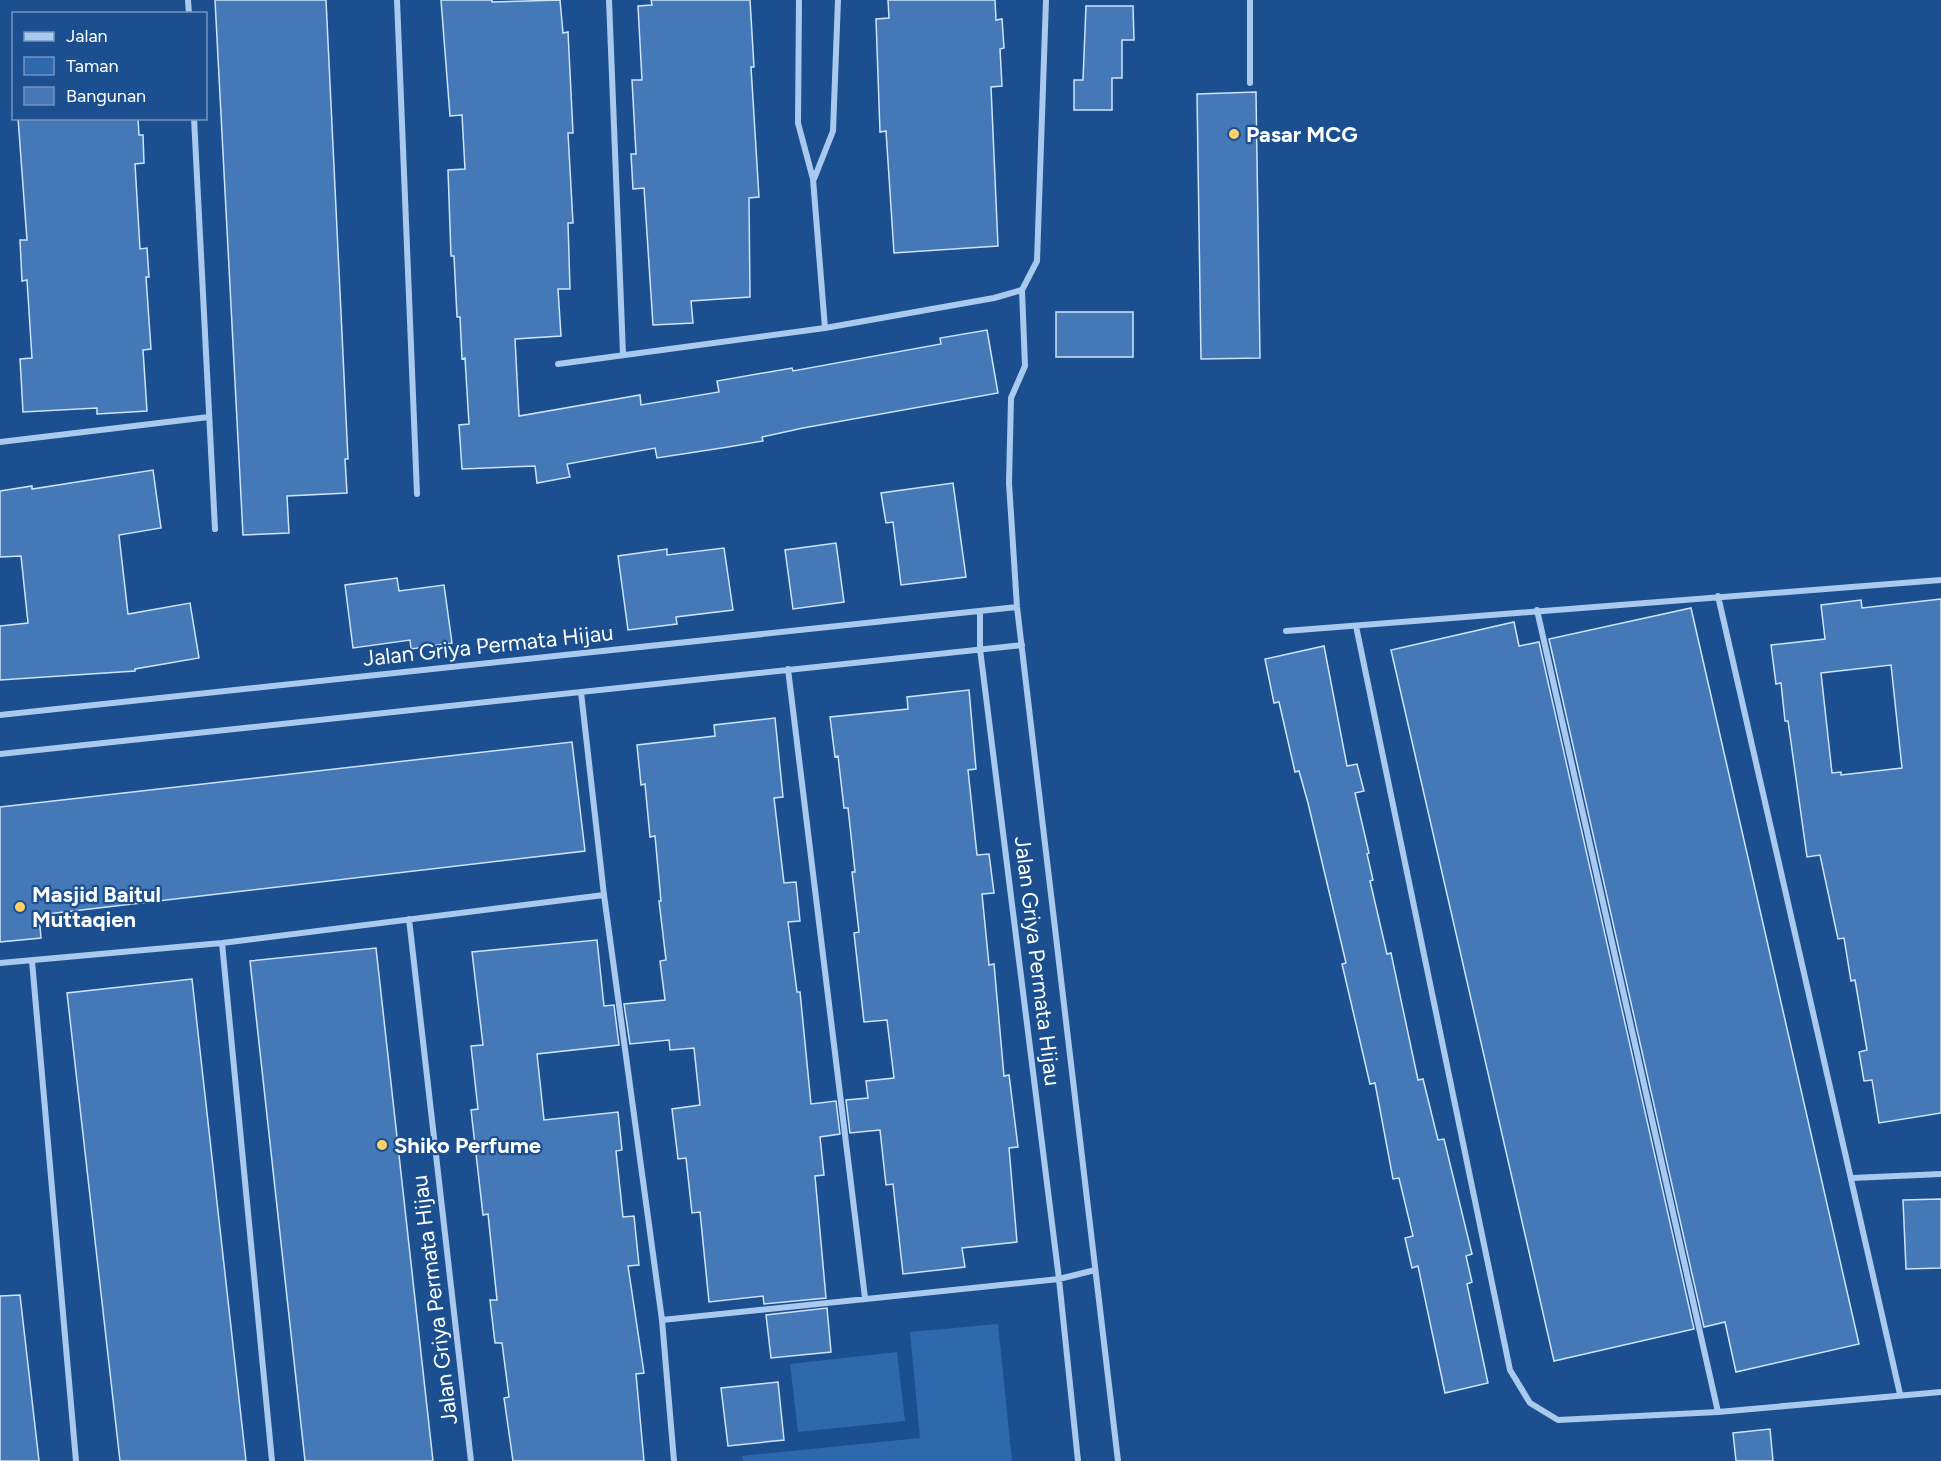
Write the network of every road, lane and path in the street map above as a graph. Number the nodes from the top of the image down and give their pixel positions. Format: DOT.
graph roads {
  1 [pos="397,0"];
  2 [pos="609,0"];
  3 [pos="799,0"];
  4 [pos="838,0"];
  5 [pos="1046,0"];
  6 [pos="1250,0"];
  7 [pos="1250,83"];
  8 [pos="194,120"];
  9 [pos="813,179"];
  10 [pos="1022,290"];
  11 [pos="825,328"];
  12 [pos="623,354"];
  13 [pos="558,364"];
  14 [pos="209,417"];
  15 [pos="0,442"];
  16 [pos="417,494"];
  17 [pos="214,529"];
  18 [pos="1941,580"];
  19 [pos="1718,596"];
  20 [pos="1017,607"];
  21 [pos="1538,610"];
  22 [pos="980,612"];
  23 [pos="1356,626"];
  24 [pos="1286,631"];
  25 [pos="1022,645"];
  26 [pos="980,648"];
  27 [pos="788,669"];
  28 [pos="581,692"];
  29 [pos="0,716"];
  30 [pos="0,754"];
  31 [pos="604,895"];
  32 [pos="409,919"];
  33 [pos="222,943"];
  34 [pos="32,961"];
  35 [pos="0,963"];
  36 [pos="1941,1174"];
  37 [pos="1852,1178"];
  38 [pos="1095,1270"];
  39 [pos="1059,1279"];
  40 [pos="865,1298"];
  41 [pos="662,1320"];
  42 [pos="1941,1392"];
  43 [pos="1900,1394"];
  44 [pos="1718,1412"];
  45 [pos="76,1461"];
  46 [pos="272,1461"];
  47 [pos="471,1461"];
  48 [pos="674,1461"];
  49 [pos="1078,1461"];
  50 [pos="1118,1461"];
  1 -- 16 [label="street"];
  2 -- 12 [label="street"];
  3 -- 9 [label="street"];
  4 -- 9 [label="street"];
  5 -- 10 [label="street"];
  6 -- 7 [label="street"];
  8 -- 14 [label="street"];
  9 -- 11 [label="street"];
  10 -- 11 [label="street"];
  10 -- 20 [label="street"];
  11 -- 12 [label="street"];
  12 -- 13 [label="street"];
  14 -- 15 [label="street"];
  14 -- 17 [label="street"];
  18 -- 19 [label="street"];
  19 -- 21 [label="street"];
  19 -- 37 [label="street"];
  20 -- 22 [label="street, Jalan Griya Permata Hijau"];
  20 -- 25 [label="street, Jalan Griya Permata Hijau"];
  21 -- 23 [label="street"];
  21 -- 44 [label="street"];
  22 -- 26 [label="street, Jalan Griya Permata Hijau"];
  22 -- 29 [label="street, Jalan Griya Permata Hijau"];
  23 -- 24 [label="street"];
  23 -- 44 [label="street"];
  25 -- 26 [label="street"];
  25 -- 38 [label="street, Jalan Griya Permata Hijau"];
  26 -- 27 [label="street"];
  26 -- 39 [label="street, Jalan Griya Permata Hijau"];
  27 -- 28 [label="street"];
  27 -- 40 [label="street"];
  28 -- 30 [label="street"];
  28 -- 31 [label="street"];
  31 -- 32 [label="street"];
  31 -- 41 [label="street"];
  32 -- 33 [label="street"];
  32 -- 47 [label="street, Jalan Griya Permata Hijau"];
  33 -- 34 [label="street"];
  33 -- 46 [label="street"];
  34 -- 35 [label="street"];
  34 -- 45 [label="street"];
  36 -- 37 [label="street"];
  37 -- 43 [label="street"];
  38 -- 39 [label="street"];
  38 -- 50 [label="street, Jalan Griya Permata Hijau"];
  39 -- 40 [label="street"];
  39 -- 49 [label="street, Jalan Griya Permata Hijau"];
  40 -- 41 [label="street"];
  41 -- 48 [label="street"];
  42 -- 43 [label="street"];
  43 -- 44 [label="street"];
}
